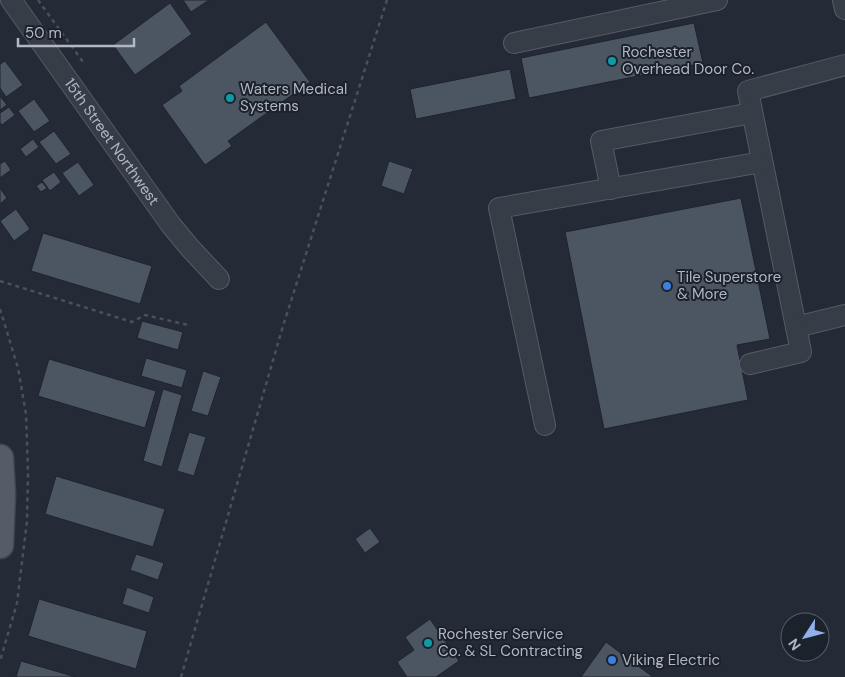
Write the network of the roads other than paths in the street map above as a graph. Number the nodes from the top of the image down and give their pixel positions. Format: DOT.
graph roads {
  1 [pos="11,0"];
  2 [pos="717,0"];
  3 [pos="843,0"];
  4 [pos="687,3"];
  5 [pos="845,9"];
  6 [pos="514,43"];
  7 [pos="845,65"];
  8 [pos="752,112"];
  9 [pos="762,162"];
  10 [pos="611,189"];
  11 [pos="219,279"];
  12 [pos="845,315"];
  13 [pos="796,327"];
  14 [pos="750,364"];
  15 [pos="545,425"];
  16 [pos="0,458"];
  17 [pos="0,545"];
  1 -- 11 [label="street, 15th Street Northwest"];
  2 -- 4 [label="street"];
  3 -- 5 [label="street"];
  4 -- 6 [label="street"];
  7 -- 8 [label="street"];
  8 -- 9 [label="street"];
  8 -- 10 [label="street"];
  9 -- 10 [label="street"];
  9 -- 13 [label="street"];
  10 -- 15 [label="street"];
  12 -- 13 [label="street"];
  13 -- 14 [label="street"];
  16 -- 17 [label="main road"];
}
